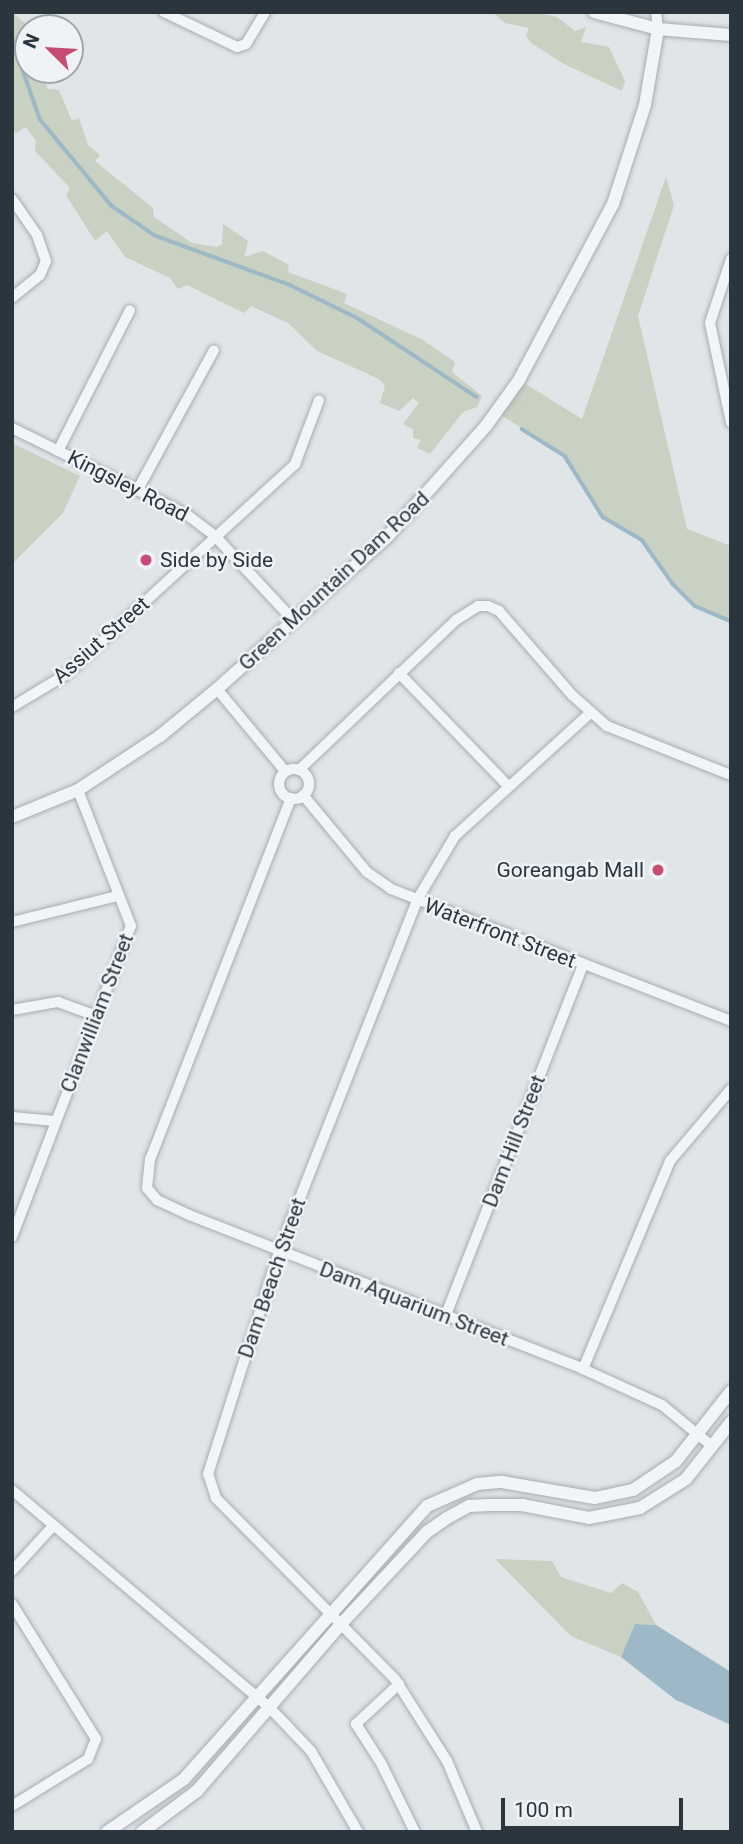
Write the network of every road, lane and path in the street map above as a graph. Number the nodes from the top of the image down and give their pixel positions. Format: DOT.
graph roads {
  1 [pos="164,12"];
  2 [pos="265,12"];
  3 [pos="594,12"];
  4 [pos="656,12"];
  5 [pos="658,29"];
  6 [pos="731,35"];
  7 [pos="12,199"];
  8 [pos="731,259"];
  9 [pos="12,298"];
  10 [pos="130,310"];
  11 [pos="214,350"];
  12 [pos="319,400"];
  13 [pos="731,423"];
  14 [pos="12,428"];
  15 [pos="58,451"];
  16 [pos="138,489"];
  17 [pos="215,536"];
  18 [pos="292,619"];
  19 [pos="399,673"];
  20 [pos="217,689"];
  21 [pos="12,707"];
  22 [pos="590,713"];
  23 [pos="299,769"];
  24 [pos="285,771"];
  25 [pos="731,775"];
  26 [pos="508,786"];
  27 [pos="78,790"];
  28 [pos="303,795"];
  29 [pos="291,798"];
  30 [pos="12,817"];
  31 [pos="117,896"];
  32 [pos="416,900"];
  33 [pos="12,922"];
  34 [pos="583,965"];
  35 [pos="12,1010"];
  36 [pos="94,1015"];
  37 [pos="731,1021"];
  38 [pos="731,1089"];
  39 [pos="12,1117"];
  40 [pos="55,1121"];
  41 [pos="13,1234"];
  42 [pos="279,1251"];
  43 [pos="445,1317"];
  44 [pos="583,1369"];
  45 [pos="731,1391"];
  46 [pos="731,1422"];
  47 [pos="698,1432"];
  48 [pos="712,1446"];
  49 [pos="12,1490"];
  50 [pos="54,1525"];
  51 [pos="12,1571"];
  52 [pos="12,1604"];
  53 [pos="330,1611"];
  54 [pos="342,1623"];
  55 [pos="399,1684"];
  56 [pos="256,1696"];
  57 [pos="270,1708"];
  58 [pos="12,1806"];
  59 [pos="107,1832"];
  60 [pos="142,1832"];
  61 [pos="358,1832"];
  62 [pos="415,1832"];
  63 [pos="477,1832"];
  1 -- 2 [label="street"];
  3 -- 5 [label="street"];
  4 -- 5 [label="street"];
  5 -- 6 [label="street"];
  5 -- 18 [label="street, Green Mountain Dam Road"];
  7 -- 9 [label="street"];
  8 -- 13 [label="street"];
  10 -- 15 [label="street"];
  11 -- 16 [label="street"];
  12 -- 17 [label="street, Assiut Street"];
  14 -- 15 [label="street, Kingsley Road"];
  15 -- 16 [label="street, Kingsley Road"];
  16 -- 17 [label="street, Kingsley Road"];
  17 -- 18 [label="street, Kingsley Road"];
  17 -- 21 [label="street, Assiut Street"];
  18 -- 20 [label="street, Green Mountain Dam Road"];
  19 -- 22 [label="street"];
  19 -- 23 [label="street"];
  19 -- 26 [label="street"];
  20 -- 24 [label="street"];
  20 -- 27 [label="street, Green Mountain Dam Road"];
  22 -- 25 [label="street"];
  22 -- 26 [label="street, Dam Beach Street"];
  23 -- 24 [label="street"];
  23 -- 28 [label="street"];
  24 -- 29 [label="street"];
  26 -- 32 [label="street, Dam Beach Street"];
  27 -- 30 [label="street, Green Mountain Dam Road"];
  27 -- 31 [label="street, Clanwilliam Street"];
  28 -- 29 [label="street"];
  28 -- 32 [label="street, Waterfront Street"];
  29 -- 42 [label="street, Dam Aquarium Street"];
  31 -- 33 [label="street"];
  31 -- 36 [label="street, Clanwilliam Street"];
  32 -- 34 [label="street, Waterfront Street"];
  32 -- 42 [label="street, Dam Beach Street"];
  34 -- 37 [label="street, Waterfront Street"];
  34 -- 43 [label="street, Dam Hill Street"];
  35 -- 36 [label="street"];
  36 -- 40 [label="street, Clanwilliam Street"];
  38 -- 44 [label="street"];
  39 -- 40 [label="street"];
  40 -- 41 [label="street, Clanwilliam Street"];
  42 -- 43 [label="street, Dam Aquarium Street"];
  42 -- 53 [label="street, Dam Beach Street"];
  43 -- 44 [label="street, Dam Aquarium Street"];
  44 -- 47 [label="street, Dam Aquarium Street"];
  45 -- 47 [label="street"];
  46 -- 48 [label="street"];
  47 -- 48 [label="street, Dam Aquarium Street"];
  47 -- 53 [label="street"];
  48 -- 54 [label="street"];
  49 -- 50 [label="street"];
  50 -- 51 [label="street"];
  50 -- 56 [label="street"];
  52 -- 58 [label="street"];
  53 -- 54 [label="street, Dam Beach Street"];
  53 -- 56 [label="street"];
  54 -- 55 [label="street, Dam Beach Street"];
  54 -- 57 [label="street"];
  55 -- 62 [label="street"];
  55 -- 63 [label="street, Dam Beach Street"];
  56 -- 57 [label="street"];
  56 -- 59 [label="street"];
  57 -- 60 [label="street"];
  57 -- 61 [label="street"];
}
